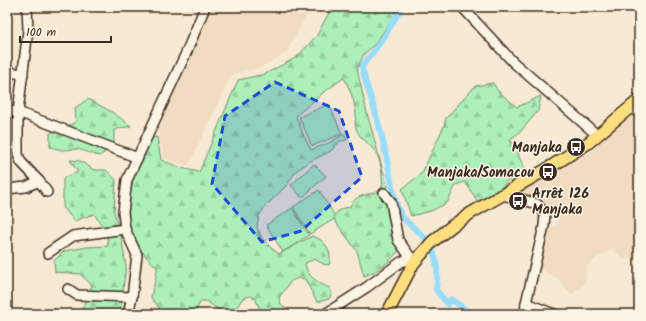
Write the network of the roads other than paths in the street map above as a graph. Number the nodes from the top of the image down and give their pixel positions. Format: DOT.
graph roads {
  1 [pos="27,7"];
  2 [pos="205,7"];
  3 [pos="462,7"];
  4 [pos="7,72"];
  5 [pos="23,74"];
  6 [pos="639,100"];
  7 [pos="634,110"];
  8 [pos="7,111"];
  9 [pos="18,112"];
  10 [pos="597,135"];
  11 [pos="138,158"];
  12 [pos="39,180"];
  13 [pos="7,189"];
  14 [pos="47,192"];
  15 [pos="384,193"];
  16 [pos="500,195"];
  17 [pos="125,229"];
  18 [pos="48,253"];
  19 [pos="413,260"];
  20 [pos="68,289"];
  21 [pos="132,297"];
  22 [pos="526,303"];
  23 [pos="128,314"];
  24 [pos="325,314"];
  25 [pos="387,314"];
  26 [pos="525,314"];
  27 [pos="554,314"];
  1 -- 5 [label="street"];
  2 -- 11 [label="street"];
  3 -- 10 [label="street"];
  4 -- 5 [label="street"];
  5 -- 9 [label="street"];
  6 -- 7 [label="main road"];
  7 -- 10 [label="main road"];
  8 -- 9 [label="street"];
  9 -- 11 [label="street"];
  9 -- 12 [label="street"];
  10 -- 16 [label="main road"];
  11 -- 17 [label="street"];
  12 -- 13 [label="street"];
  12 -- 14 [label="street"];
  15 -- 19 [label="street"];
  16 -- 19 [label="main road"];
  16 -- 22 [label="street"];
  17 -- 18 [label="street"];
  17 -- 21 [label="street"];
  19 -- 24 [label="street"];
  19 -- 25 [label="main road"];
  20 -- 21 [label="street"];
  21 -- 23 [label="street"];
  22 -- 26 [label="street"];
  22 -- 27 [label="street"];
}
